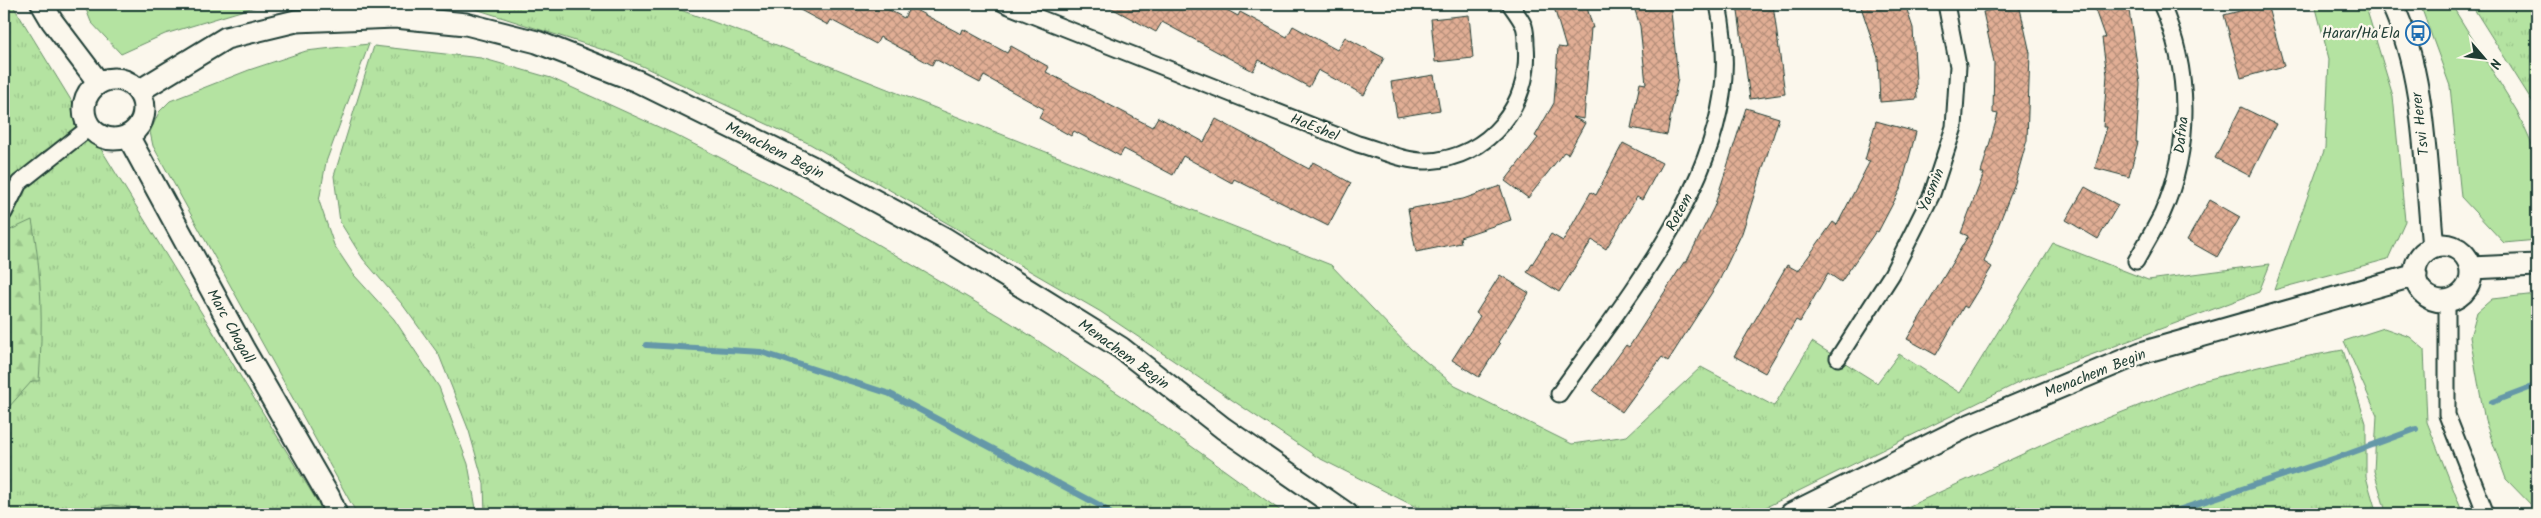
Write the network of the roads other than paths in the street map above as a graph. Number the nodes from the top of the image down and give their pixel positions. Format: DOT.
graph roads {
  1 [pos="42,4"];
  2 [pos="1004,4"];
  3 [pos="1510,4"];
  4 [pos="1718,4"];
  5 [pos="1946,4"];
  6 [pos="2161,4"];
  7 [pos="2392,4"];
  8 [pos="98,83"];
  9 [pos="139,91"];
  10 [pos="90,127"];
  11 [pos="128,136"];
  12 [pos="4,213"];
  13 [pos="2433,247"];
  14 [pos="2136,261"];
  15 [pos="2537,265"];
  16 [pos="2471,268"];
  17 [pos="2416,275"];
  18 [pos="2447,300"];
  19 [pos="1838,358"];
  20 [pos="1559,394"];
  21 [pos="336,514"];
  22 [pos="1347,514"];
  23 [pos="1791,514"];
  24 [pos="2486,514"];
  1 -- 8 [label="street"];
  2 -- 3 [label="street, HaEshel"];
  4 -- 20 [label="street, Rotem"];
  5 -- 19 [label="street, Yasmin"];
  6 -- 14 [label="street, Dafna"];
  7 -- 13 [label="street, Tsvi Herer"];
  8 -- 9 [label="street"];
  8 -- 10 [label="street"];
  9 -- 11 [label="street"];
  9 -- 22 [label="street, Menachem Begin"];
  10 -- 11 [label="street"];
  10 -- 12 [label="street"];
  11 -- 21 [label="street, Marc Chagall"];
  13 -- 16 [label="street"];
  13 -- 17 [label="street"];
  15 -- 16 [label="street"];
  16 -- 18 [label="street"];
  17 -- 18 [label="street"];
  17 -- 23 [label="street, Menachem Begin"];
  18 -- 24 [label="street"];
}
